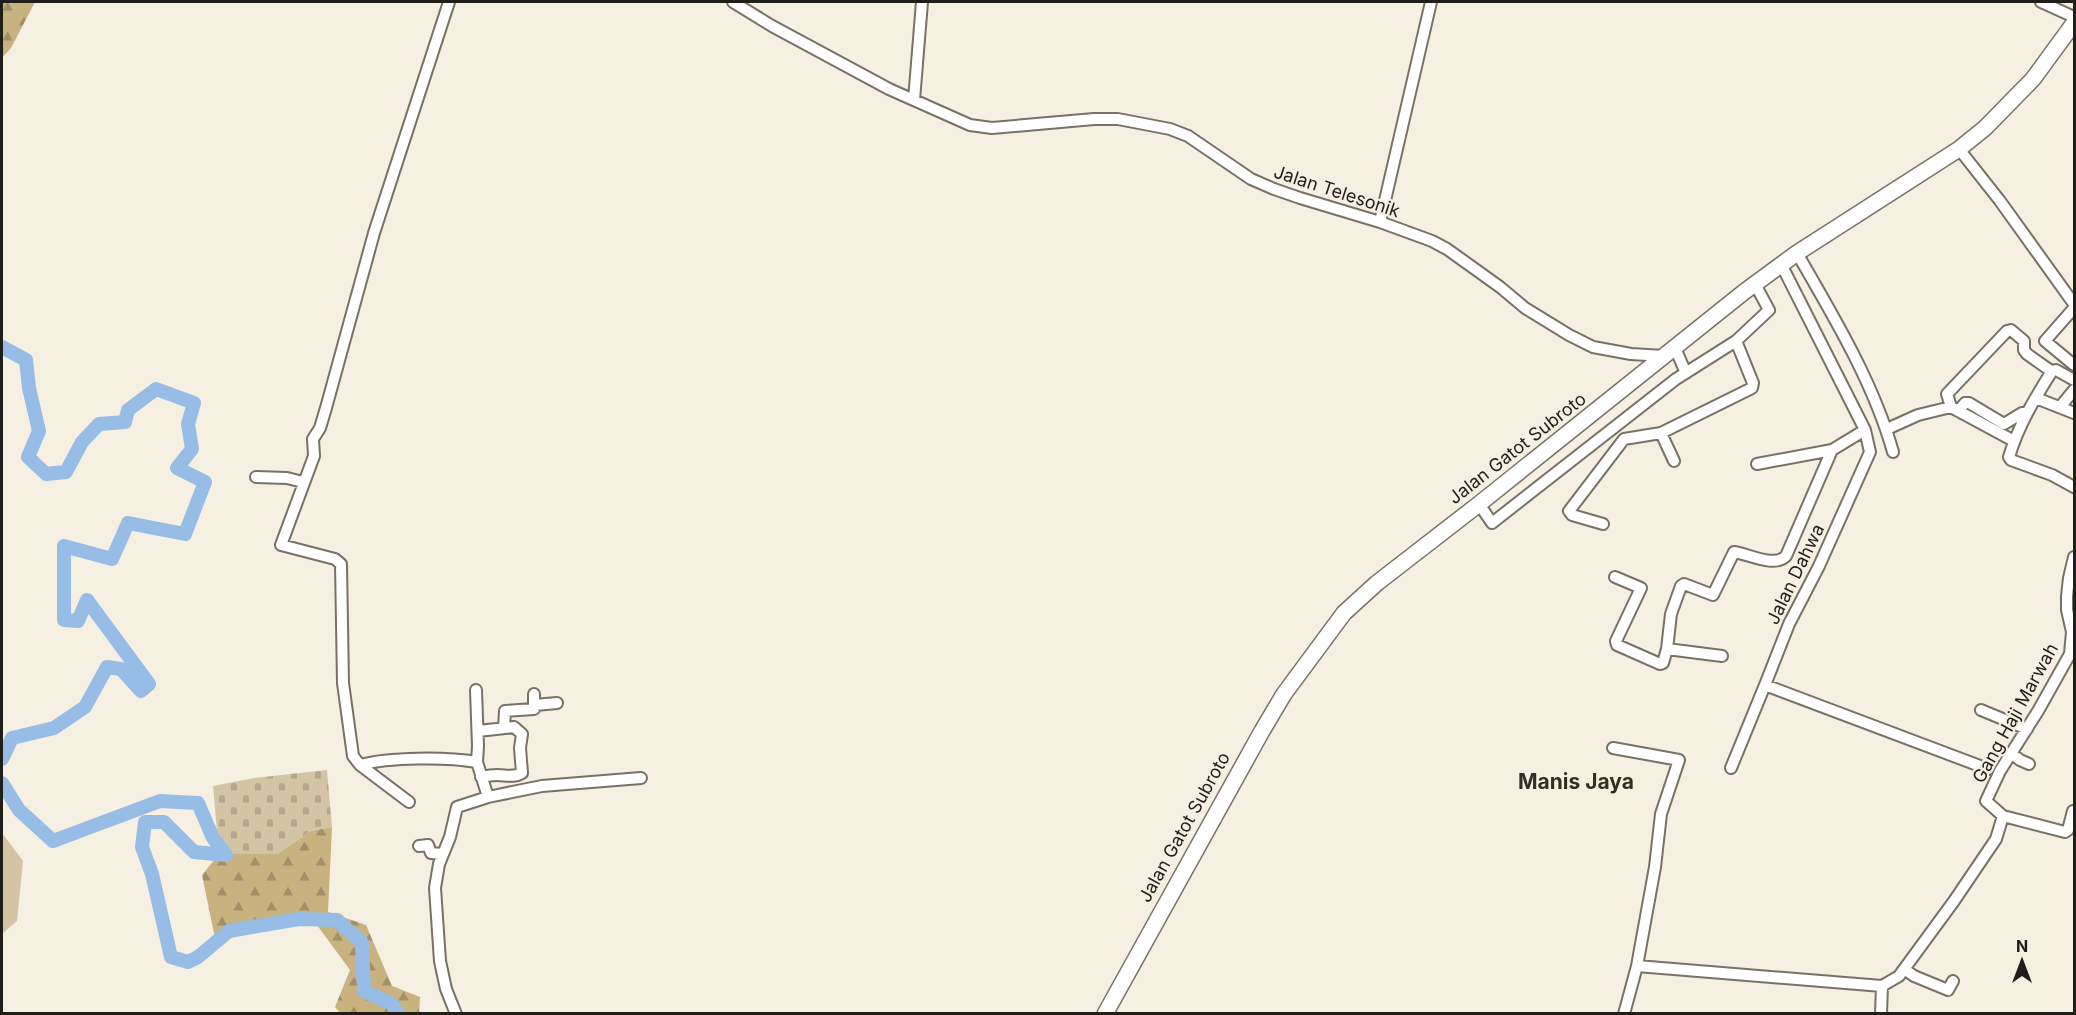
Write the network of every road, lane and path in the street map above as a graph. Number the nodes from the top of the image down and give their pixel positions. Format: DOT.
graph roads {
  1 [pos="449,2"];
  2 [pos="733,2"];
  3 [pos="921,2"];
  4 [pos="1431,2"];
  5 [pos="2041,2"];
  6 [pos="2073,26"];
  7 [pos="914,100"];
  8 [pos="1959,149"];
  9 [pos="1380,222"];
  10 [pos="1797,253"];
  11 [pos="1781,264"];
  12 [pos="1755,284"];
  13 [pos="2074,306"];
  14 [pos="1736,341"];
  15 [pos="1670,352"];
  16 [pos="2074,365"];
  17 [pos="2051,372"];
  18 [pos="1686,373"];
  19 [pos="2074,380"];
  20 [pos="2074,390"];
  21 [pos="2036,398"];
  22 [pos="2060,407"];
  23 [pos="1954,409"];
  24 [pos="2027,413"];
  25 [pos="2074,413"];
  26 [pos="1887,429"];
  27 [pos="1865,430"];
  28 [pos="1661,433"];
  29 [pos="2014,441"];
  30 [pos="1832,450"];
  31 [pos="1893,452"];
  32 [pos="1674,460"];
  33 [pos="1757,464"];
  34 [pos="256,477"];
  35 [pos="303,482"];
  36 [pos="2074,487"];
  37 [pos="1479,504"];
  38 [pos="1603,524"];
  39 [pos="2074,557"];
  40 [pos="1615,577"];
  41 [pos="2071,611"];
  42 [pos="1667,649"];
  43 [pos="1722,656"];
  44 [pos="1765,685"];
  45 [pos="476,690"];
  46 [pos="556,702"];
  47 [pos="1981,710"];
  48 [pos="504,728"];
  49 [pos="2027,729"];
  50 [pos="478,731"];
  51 [pos="1613,748"];
  52 [pos="2011,753"];
  53 [pos="477,762"];
  54 [pos="2029,764"];
  55 [pos="360,765"];
  56 [pos="1731,768"];
  57 [pos="1988,769"];
  58 [pos="482,777"];
  59 [pos="641,778"];
  60 [pos="488,797"];
  61 [pos="409,802"];
  62 [pos="2073,811"];
  63 [pos="2003,816"];
  64 [pos="451,826"];
  65 [pos="439,827"];
  66 [pos="419,846"];
  67 [pos="443,854"];
  68 [pos="1637,966"];
  69 [pos="1904,969"];
  70 [pos="1953,981"];
  71 [pos="1882,986"];
  72 [pos="456,1014"];
  73 [pos="1105,1014"];
  74 [pos="1624,1014"];
  75 [pos="1881,1014"];
  1 -- 35 [label="street"];
  2 -- 7 [label="street, Jalan Telesonik"];
  3 -- 7 [label="street"];
  4 -- 9 [label="street"];
  5 -- 6 [label="street"];
  6 -- 8 [label="highway, Jalan Gatot Subroto"];
  7 -- 9 [label="street, Jalan Telesonik"];
  8 -- 10 [label="highway, Jalan Gatot Subroto"];
  8 -- 13 [label="street"];
  9 -- 15 [label="street, Jalan Telesonik"];
  10 -- 11 [label="highway, Jalan Gatot Subroto"];
  10 -- 26 [label="street"];
  11 -- 12 [label="highway, Jalan Gatot Subroto"];
  11 -- 27 [label="street, Jalan Dahwa"];
  12 -- 14 [label="street"];
  12 -- 15 [label="highway, Jalan Gatot Subroto"];
  13 -- 16 [label="street"];
  14 -- 18 [label="street"];
  14 -- 28 [label="street"];
  15 -- 18 [label="street"];
  15 -- 37 [label="highway, Jalan Gatot Subroto"];
  17 -- 19 [label="street"];
  17 -- 21 [label="street"];
  17 -- 23 [label="street"];
  18 -- 37 [label="street"];
  20 -- 22 [label="street"];
  21 -- 22 [label="street"];
  21 -- 24 [label="street"];
  22 -- 25 [label="street"];
  23 -- 24 [label="street"];
  23 -- 26 [label="street"];
  23 -- 29 [label="street"];
  24 -- 29 [label="street"];
  26 -- 31 [label="street"];
  27 -- 30 [label="street"];
  27 -- 44 [label="street, Jalan Dahwa"];
  28 -- 32 [label="street"];
  28 -- 38 [label="street"];
  29 -- 36 [label="street"];
  30 -- 33 [label="street"];
  30 -- 42 [label="street"];
  34 -- 35 [label="street"];
  35 -- 55 [label="street"];
  37 -- 73 [label="highway, Jalan Gatot Subroto"];
  39 -- 41 [label="street, Gang Haji Marwah"];
  40 -- 42 [label="street"];
  41 -- 49 [label="street, Gang Haji Marwah"];
  42 -- 43 [label="street"];
  44 -- 56 [label="street, Jalan Dahwa"];
  44 -- 57 [label="street"];
  45 -- 50 [label="street"];
  46 -- 48 [label="street"];
  47 -- 49 [label="street"];
  48 -- 50 [label="street"];
  48 -- 58 [label="street"];
  49 -- 52 [label="street, Gang Haji Marwah"];
  50 -- 53 [label="street"];
  51 -- 68 [label="street"];
  52 -- 54 [label="street"];
  52 -- 63 [label="street, Gang Haji Marwah"];
  53 -- 55 [label="street"];
  53 -- 58 [label="street"];
  55 -- 61 [label="street"];
  58 -- 60 [label="street"];
  59 -- 60 [label="street"];
  60 -- 64 [label="street"];
  62 -- 63 [label="street"];
  63 -- 69 [label="street"];
  64 -- 65 [label="street"];
  64 -- 67 [label="street"];
  66 -- 67 [label="street"];
  67 -- 72 [label="street"];
  68 -- 71 [label="street"];
  68 -- 74 [label="street"];
  69 -- 70 [label="street"];
  69 -- 71 [label="street"];
  71 -- 75 [label="street"];
}
